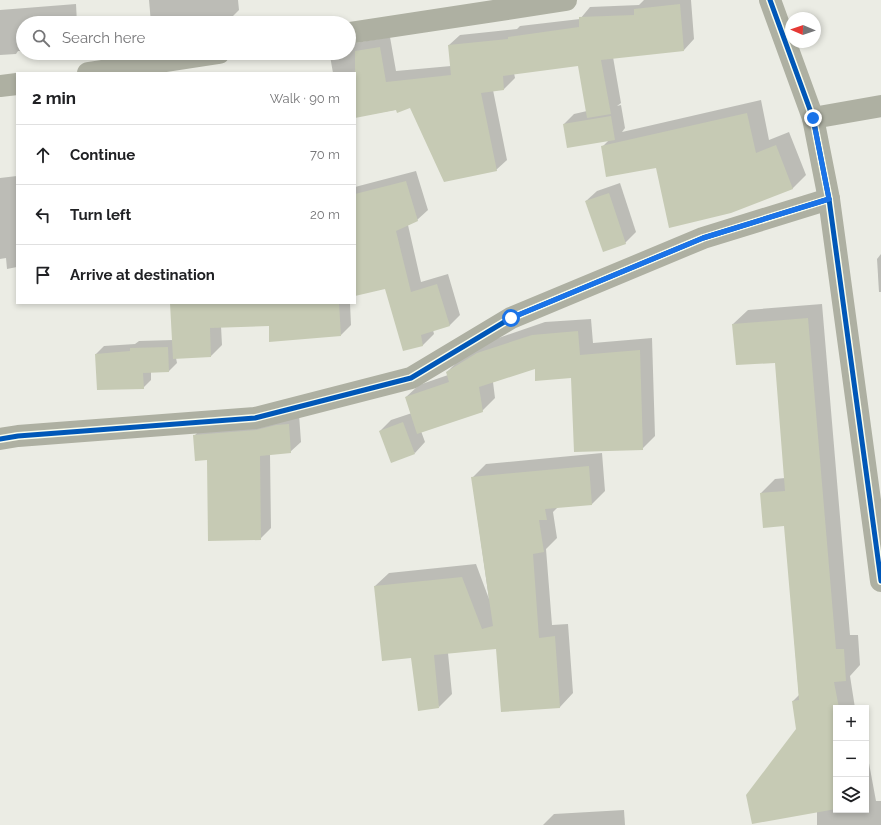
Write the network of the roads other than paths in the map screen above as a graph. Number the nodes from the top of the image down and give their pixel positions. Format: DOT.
graph roads {
  1 [pos="566,0"];
  2 [pos="770,0"];
  3 [pos="356,32"];
  4 [pos="173,60"];
  5 [pos="95,72"];
  6 [pos="16,84"];
  7 [pos="0,86"];
  8 [pos="881,106"];
  9 [pos="813,118"];
  10 [pos="829,199"];
  11 [pos="0,439"];
  12 [pos="881,581"];
  1 -- 3 [label="street"];
  2 -- 9 [label="street"];
  4 -- 5 [label="street"];
  6 -- 7 [label="street"];
  8 -- 9 [label="street"];
  9 -- 10 [label="street"];
  10 -- 11 [label="street"];
  10 -- 12 [label="street"];
}
